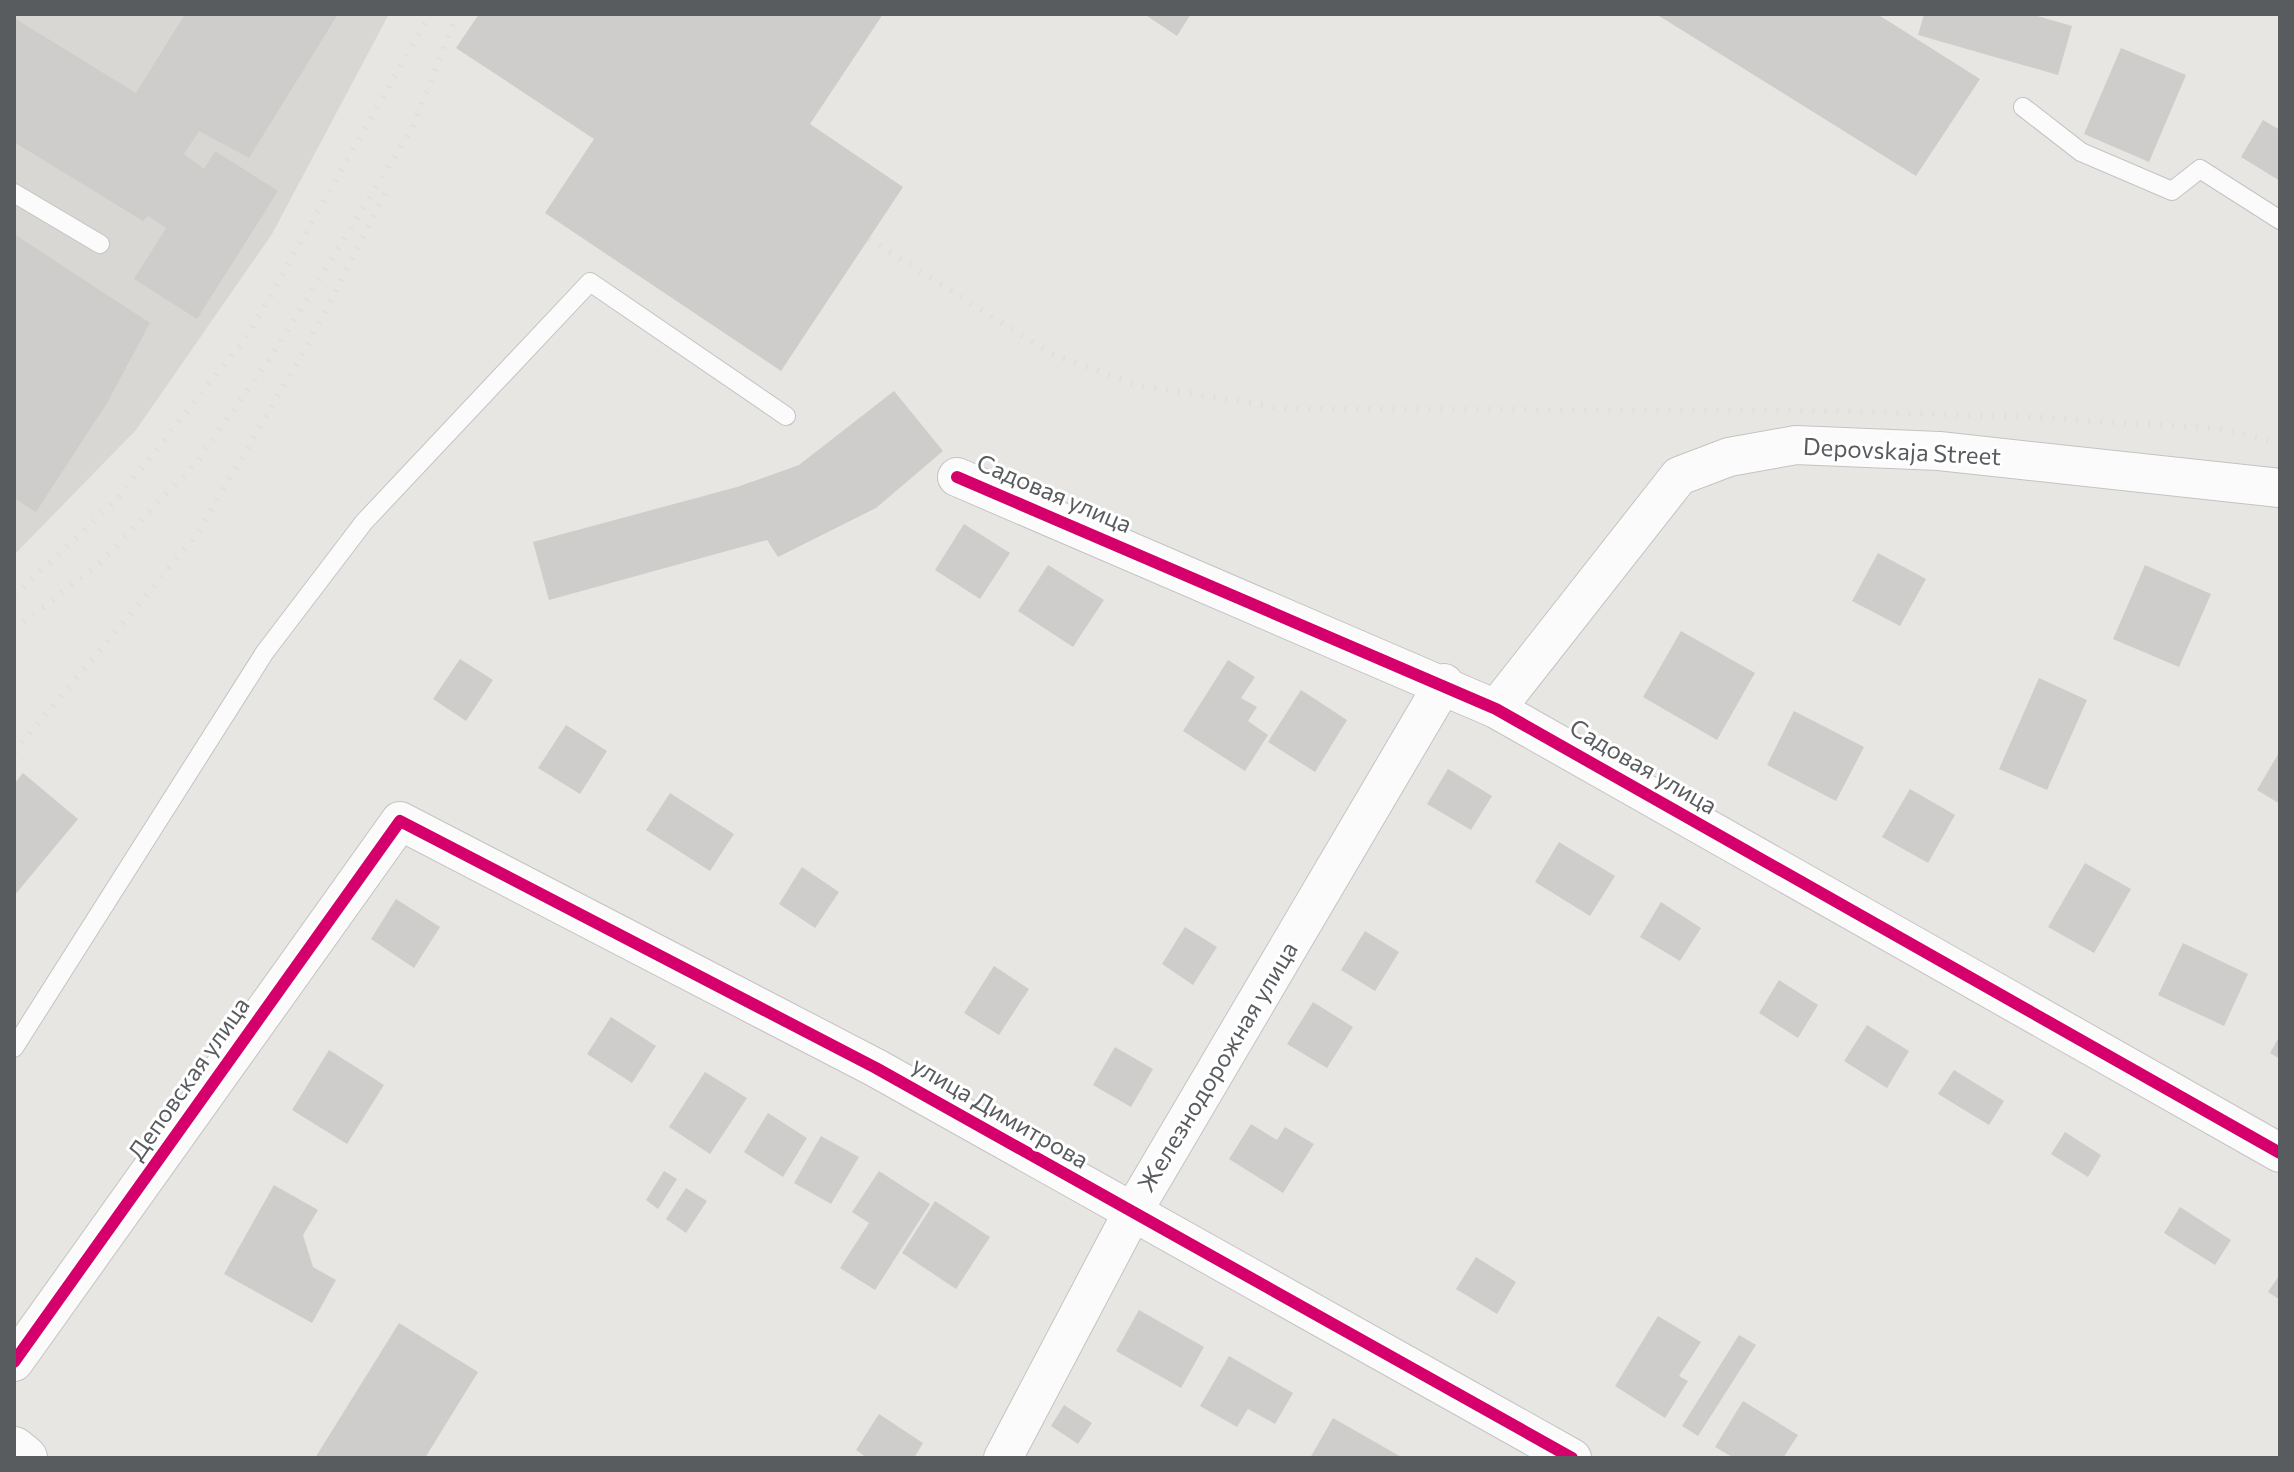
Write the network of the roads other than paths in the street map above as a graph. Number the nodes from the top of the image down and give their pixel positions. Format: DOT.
graph roads {
  1 [pos="2023,107"];
  2 [pos="14,193"];
  3 [pos="2280,220"];
  4 [pos="100,244"];
  5 [pos="786,416"];
  6 [pos="957,477"];
  7 [pos="2280,488"];
  8 [pos="1444,683"];
  9 [pos="1496,709"];
  10 [pos="400,821"];
  11 [pos="14,1048"];
  12 [pos="2280,1153"];
  13 [pos="1132,1213"];
  14 [pos="14,1362"];
  15 [pos="14,1449"];
  16 [pos="25,1458"];
  17 [pos="1003,1458"];
  18 [pos="1572,1458"];
  1 -- 3 [label="lane"];
  2 -- 4 [label="lane"];
  5 -- 11 [label="lane"];
  6 -- 8 [label="street, Садовая улица"];
  7 -- 9 [label="street, Depovskaja Street"];
  8 -- 9 [label="street, Садовая улица"];
  8 -- 13 [label="street, Железнодорожная улица"];
  9 -- 12 [label="street, Садовая улица"];
  10 -- 13 [label="street, улица Димитрова"];
  10 -- 14 [label="street, Деповская улица"];
  13 -- 17 [label="street, Железнодорожная улица"];
  13 -- 18 [label="street, улица Димитрова"];
  15 -- 16 [label="street"];
}
